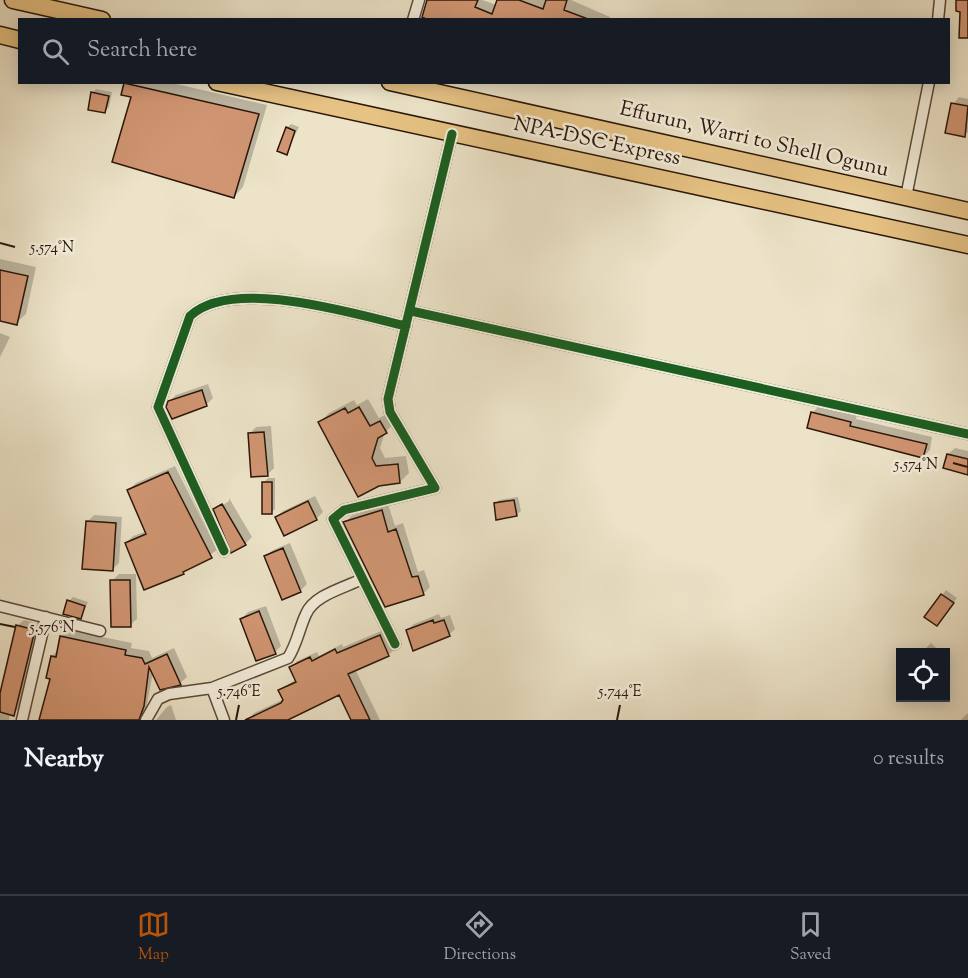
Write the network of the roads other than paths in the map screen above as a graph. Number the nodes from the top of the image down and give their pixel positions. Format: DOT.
graph roads {
  1 [pos="13,0"];
  2 [pos="418,0"];
  3 [pos="940,0"];
  4 [pos="93,18"];
  5 [pos="414,18"];
  6 [pos="938,18"];
  7 [pos="0,35"];
  8 [pos="18,40"];
  9 [pos="226,84"];
  10 [pos="400,84"];
  11 [pos="929,84"];
  12 [pos="452,134"];
  13 [pos="906,197"];
  14 [pos="968,211"];
  15 [pos="968,245"];
  16 [pos="411,311"];
  17 [pos="406,326"];
  18 [pos="968,434"];
  19 [pos="224,551"];
  20 [pos="362,579"];
  21 [pos="0,606"];
  22 [pos="46,617"];
  23 [pos="100,631"];
  24 [pos="395,644"];
  25 [pos="212,688"];
  26 [pos="22,720"];
  27 [pos="146,720"];
  28 [pos="224,720"];
  1 -- 4 [label="main road"];
  2 -- 5 [label="street"];
  3 -- 6 [label="street"];
  7 -- 8 [label="main road"];
  9 -- 12 [label="main road, NPA-DSC Express"];
  10 -- 13 [label="main road, Effurun, Warri to Shell Ogunu"];
  11 -- 13 [label="street"];
  12 -- 15 [label="main road, NPA-DSC Express"];
  12 -- 16 [label="street"];
  13 -- 14 [label="main road, Effurun, Warri to Shell Ogunu"];
  16 -- 17 [label="street"];
  16 -- 18 [label="street"];
  17 -- 19 [label="street"];
  17 -- 20 [label="street"];
  20 -- 24 [label="street"];
  20 -- 25 [label="street"];
  21 -- 22 [label="street"];
  22 -- 23 [label="street"];
  22 -- 26 [label="street"];
  25 -- 27 [label="street"];
  25 -- 28 [label="street"];
}
